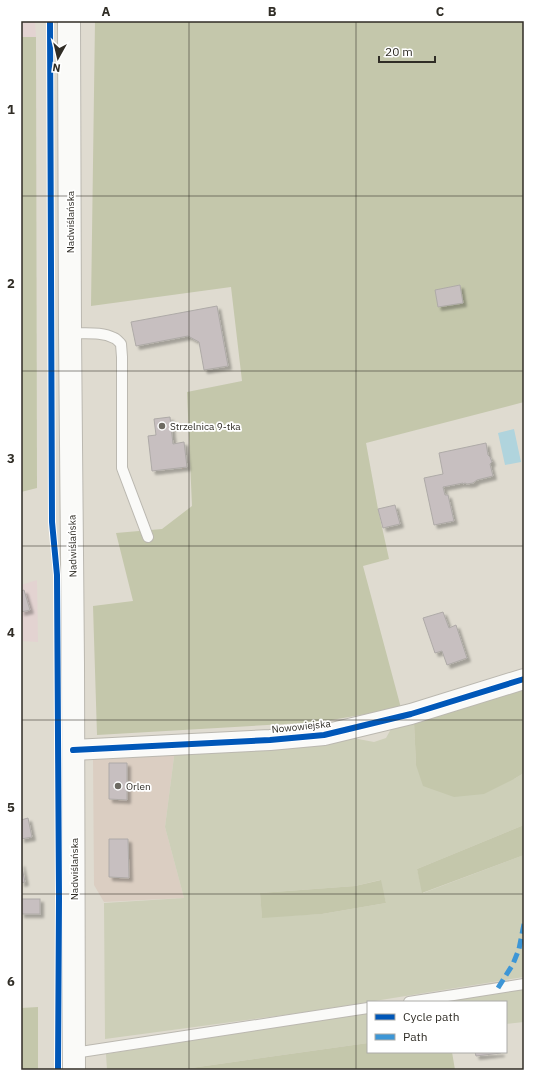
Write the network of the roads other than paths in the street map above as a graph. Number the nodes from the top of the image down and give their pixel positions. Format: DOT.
graph roads {
  1 [pos="69,21"];
  2 [pos="70,333"];
  3 [pos="148,537"];
  4 [pos="524,679"];
  5 [pos="73,750"];
  6 [pos="524,984"];
  7 [pos="415,1001"];
  8 [pos="367,1008"];
  9 [pos="74,1062"];
  1 -- 2 [label="main road, Nadwiślańska"];
  2 -- 3 [label="lane"];
  2 -- 5 [label="main road, Nadwiślańska"];
  4 -- 5 [label="street, Nowowiejska"];
  5 -- 9 [label="main road, Nadwiślańska"];
  6 -- 7 [label="lane"];
  8 -- 9 [label="lane"];
}
